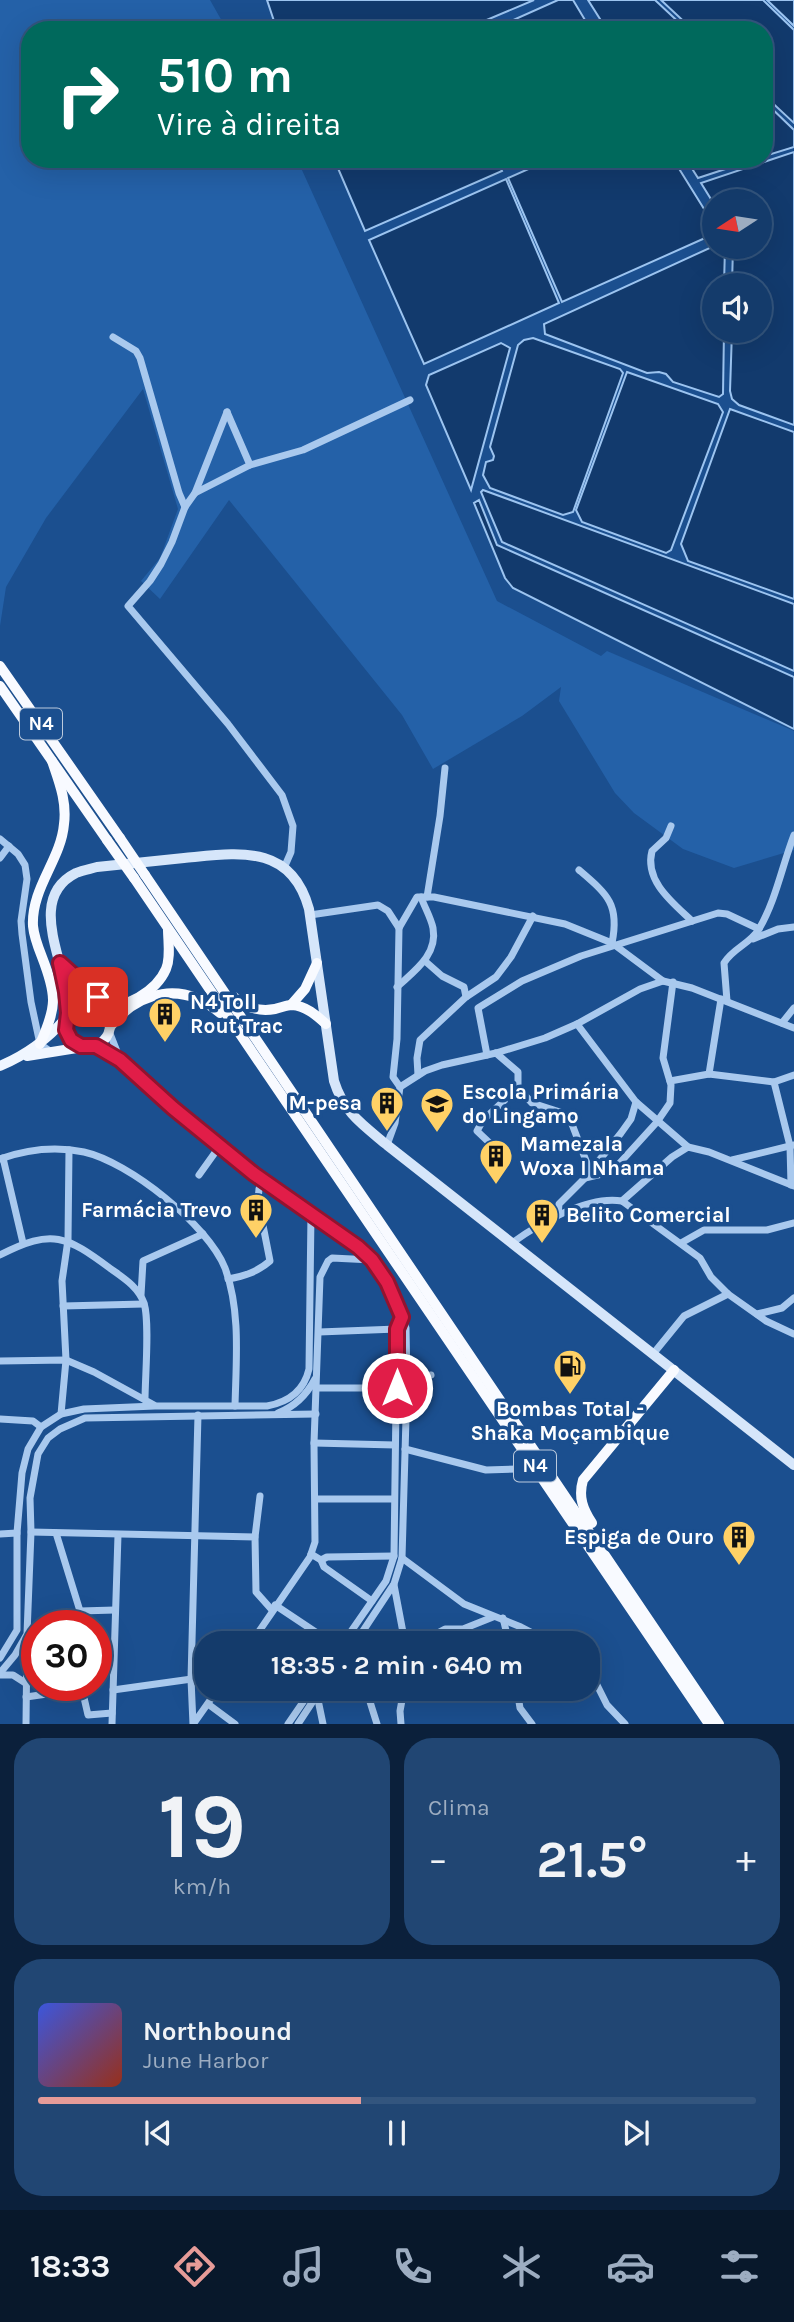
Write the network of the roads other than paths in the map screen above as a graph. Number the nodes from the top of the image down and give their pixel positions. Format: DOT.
graph roads {
  1 [pos="113,338"];
  2 [pos="410,400"];
  3 [pos="250,465"];
  4 [pos="195,493"];
  5 [pos="185,507"];
  6 [pos="0,666"];
  7 [pos="0,686"];
  8 [pos="52,761"];
  9 [pos="445,768"];
  10 [pos="671,826"];
  11 [pos="794,835"];
  12 [pos="0,839"];
  13 [pos="9,846"];
  14 [pos="0,858"];
  15 [pos="284,868"];
  16 [pos="579,870"];
  17 [pos="140,876"];
  18 [pos="424,897"];
  19 [pos="310,915"];
  20 [pos="533,916"];
  21 [pos="692,921"];
  22 [pos="794,927"];
  23 [pos="168,928"];
  24 [pos="399,928"];
  25 [pos="759,929"];
  26 [pos="752,939"];
  27 [pos="613,944"];
  28 [pos="425,961"];
  29 [pos="60,963"];
  30 [pos="317,963"];
  31 [pos="663,981"];
  32 [pos="219,982"];
  33 [pos="673,982"];
  34 [pos="397,987"];
  35 [pos="137,997"];
  36 [pos="466,997"];
  37 [pos="724,1000"];
  38 [pos="97,1004"];
  39 [pos="290,1005"];
  40 [pos="794,1008"];
  41 [pos="67,1016"];
  42 [pos="230,1021"];
  43 [pos="782,1023"];
  44 [pos="326,1024"];
  45 [pos="577,1024"];
  46 [pos="794,1028"];
  47 [pos="110,1029"];
  48 [pos="40,1044"];
  49 [pos="91,1046"];
  50 [pos="50,1051"];
  51 [pos="496,1053"];
  52 [pos="487,1055"];
  53 [pos="18,1058"];
  54 [pos="120,1060"];
  55 [pos="0,1066"];
  56 [pos="709,1074"];
  57 [pos="418,1075"];
  58 [pos="794,1075"];
  59 [pos="670,1081"];
  60 [pos="774,1082"];
  61 [pos="400,1087"];
  62 [pos="518,1088"];
  63 [pos="636,1102"];
  64 [pos="657,1122"];
  65 [pos="387,1145"];
  66 [pos="792,1145"];
  67 [pos="219,1147"];
  68 [pos="688,1147"];
  69 [pos="69,1150"];
  70 [pos="2,1159"];
  71 [pos="731,1160"];
  72 [pos="505,1161"];
  73 [pos="199,1175"];
  74 [pos="587,1175"];
  75 [pos="263,1180"];
  76 [pos="792,1185"];
  77 [pos="622,1201"];
  78 [pos="312,1214"];
  79 [pos="558,1215"];
  80 [pos="794,1223"];
  81 [pos="203,1234"];
  82 [pos="68,1240"];
  83 [pos="23,1243"];
  84 [pos="512,1243"];
  85 [pos="681,1243"];
  86 [pos="0,1255"];
  87 [pos="372,1260"];
  88 [pos="228,1279"];
  89 [pos="387,1282"];
  90 [pos="728,1294"];
  91 [pos="141,1296"];
  92 [pos="794,1298"];
  93 [pos="144,1304"];
  94 [pos="63,1306"];
  95 [pos="757,1314"];
  96 [pos="402,1317"];
  97 [pos="397,1329"];
  98 [pos="319,1332"];
  99 [pos="794,1334"];
  100 [pos="653,1354"];
  101 [pos="66,1360"];
  102 [pos="0,1361"];
  103 [pos="674,1370"];
  104 [pos="431,1375"];
  105 [pos="316,1378"];
  106 [pos="407,1379"];
  107 [pos="316,1388"];
  108 [pos="397,1388"];
  109 [pos="145,1400"];
  110 [pos="155,1406"];
  111 [pos="235,1406"];
  112 [pos="61,1414"];
  113 [pos="198,1415"];
  114 [pos="316,1415"];
  115 [pos="271,1416"];
  116 [pos="0,1419"];
  117 [pos="41,1427"];
  118 [pos="314,1443"];
  119 [pos="395,1445"];
  120 [pos="405,1449"];
  121 [pos="792,1460"];
  122 [pos="517,1469"];
  123 [pos="260,1496"];
  124 [pos="316,1499"];
  125 [pos="394,1499"];
  126 [pos="31,1532"];
  127 [pos="18,1533"];
  128 [pos="56,1533"];
  129 [pos="0,1534"];
  130 [pos="118,1535"];
  131 [pos="196,1536"];
  132 [pos="255,1537"];
  133 [pos="311,1554"];
  134 [pos="398,1557"];
  135 [pos="321,1560"];
  136 [pos="394,1584"];
  137 [pos="373,1601"];
  138 [pos="274,1608"];
  139 [pos="28,1610"];
  140 [pos="80,1610"];
  141 [pos="112,1610"];
  142 [pos="115,1610"];
  143 [pos="644,1613"];
  144 [pos="494,1616"];
  145 [pos="502,1618"];
  146 [pos="259,1631"];
  147 [pos="312,1631"];
  148 [pos="351,1631"];
  149 [pos="363,1631"];
  150 [pos="403,1631"];
  151 [pos="441,1631"];
  152 [pos="506,1631"];
  153 [pos="531,1631"];
  154 [pos="21,1644"];
  155 [pos="0,1658"];
  156 [pos="0,1674"];
  157 [pos="191,1679"];
  158 [pos="194,1679"];
  159 [pos="21,1680"];
  160 [pos="113,1690"];
  161 [pos="600,1691"];
  162 [pos="26,1701"];
  163 [pos="85,1701"];
  164 [pos="210,1701"];
  165 [pos="303,1701"];
  166 [pos="311,1701"];
  167 [pos="319,1701"];
  168 [pos="370,1701"];
  169 [pos="402,1701"];
  170 [pos="519,1701"];
  171 [pos="208,1704"];
  172 [pos="112,1713"];
  173 [pos="26,1724"];
  174 [pos="112,1724"];
  175 [pos="193,1724"];
  176 [pos="234,1724"];
  177 [pos="288,1724"];
  178 [pos="298,1724"];
  179 [pos="323,1724"];
  180 [pos="377,1724"];
  181 [pos="401,1724"];
  182 [pos="532,1724"];
  183 [pos="625,1724"];
  184 [pos="709,1724"];
  185 [pos="719,1724"];
  1 -- 5 [label="street"];
  2 -- 3 [label="street"];
  3 -- 4 [label="street"];
  3 -- 4 [label="street"];
  4 -- 5 [label="street"];
  5 -- 15 [label="street"];
  6 -- 17 [label="highway, N4, bridge"];
  7 -- 8 [label="highway, N4"];
  8 -- 17 [label="highway, N4, bridge"];
  8 -- 48 [label="highway"];
  9 -- 18 [label="street"];
  10 -- 21 [label="street"];
  11 -- 25 [label="street"];
  12 -- 13 [label="street"];
  13 -- 14 [label="street"];
  13 -- 48 [label="street"];
  15 -- 19 [label="main road"];
  15 -- 29 [label="main road"];
  16 -- 27 [label="street"];
  17 -- 23 [label="highway, N4"];
  17 -- 32 [label="highway, N4"];
  18 -- 20 [label="street"];
  18 -- 24 [label="street"];
  18 -- 28 [label="street"];
  19 -- 24 [label="street"];
  19 -- 30 [label="main road"];
  20 -- 27 [label="street"];
  20 -- 36 [label="street"];
  21 -- 25 [label="street"];
  21 -- 27 [label="street"];
  22 -- 26 [label="street"];
  23 -- 35 [label="highway"];
  23 -- 42 [label="highway, N4"];
  24 -- 34 [label="street"];
  25 -- 26 [label="street"];
  26 -- 37 [label="street"];
  27 -- 31 [label="street"];
  27 -- 52 [label="street"];
  28 -- 34 [label="street"];
  28 -- 36 [label="street"];
  29 -- 35 [label="highway"];
  29 -- 38 [label="main road"];
  29 -- 41 [label="main road"];
  30 -- 39 [label="highway"];
  30 -- 44 [label="main road"];
  31 -- 33 [label="street"];
  31 -- 45 [label="street"];
  32 -- 39 [label="highway"];
  32 -- 143 [label="highway, N4"];
  33 -- 37 [label="street"];
  33 -- 59 [label="street"];
  34 -- 61 [label="street"];
  35 -- 38 [label="highway"];
  36 -- 57 [label="street"];
  37 -- 43 [label="street"];
  37 -- 56 [label="street"];
  38 -- 41 [label="main road"];
  38 -- 47 [label="main road"];
  39 -- 44 [label="highway"];
  40 -- 43 [label="street"];
  41 -- 48 [label="main road"];
  41 -- 49 [label="main road"];
  42 -- 47 [label="highway"];
  42 -- 184 [label="highway, N4"];
  43 -- 46 [label="street"];
  44 -- 65 [label="main road"];
  45 -- 51 [label="street"];
  45 -- 63 [label="street"];
  47 -- 49 [label="main road"];
  47 -- 54 [label="street"];
  48 -- 50 [label="street"];
  48 -- 53 [label="main road"];
  49 -- 50 [label="main road"];
  49 -- 54 [label="street"];
  50 -- 53 [label="main road"];
  51 -- 52 [label="street"];
  51 -- 62 [label="street"];
  52 -- 57 [label="street"];
  53 -- 55 [label="main road"];
  54 -- 67 [label="street"];
  56 -- 59 [label="street"];
  56 -- 60 [label="street"];
  57 -- 61 [label="street"];
  58 -- 60 [label="street"];
  59 -- 64 [label="street"];
  60 -- 66 [label="street"];
  61 -- 65 [label="street"];
  62 -- 72 [label="street"];
  62 -- 74 [label="street"];
  63 -- 64 [label="street"];
  63 -- 74 [label="street"];
  64 -- 68 [label="street"];
  64 -- 74 [label="street"];
  65 -- 84 [label="main road"];
  66 -- 71 [label="street"];
  66 -- 76 [label="street"];
  67 -- 73 [label="street"];
  67 -- 75 [label="street"];
  68 -- 71 [label="street"];
  68 -- 77 [label="street"];
  69 -- 70 [label="street"];
  69 -- 81 [label="street"];
  69 -- 82 [label="street"];
  70 -- 83 [label="street"];
  71 -- 76 [label="street"];
  74 -- 79 [label="street"];
  75 -- 78 [label="street"];
  75 -- 88 [label="street"];
  77 -- 79 [label="street"];
  77 -- 85 [label="street"];
  78 -- 87 [label="street"];
  78 -- 111 [label="street"];
  79 -- 84 [label="street"];
  80 -- 85 [label="street"];
  81 -- 88 [label="street"];
  81 -- 91 [label="street"];
  82 -- 83 [label="street"];
  82 -- 91 [label="street"];
  82 -- 94 [label="street"];
  83 -- 86 [label="street"];
  84 -- 100 [label="main road"];
  85 -- 90 [label="street"];
  87 -- 89 [label="street"];
  87 -- 98 [label="street"];
  88 -- 111 [label="street"];
  89 -- 96 [label="street"];
  90 -- 95 [label="street"];
  90 -- 100 [label="street"];
  91 -- 93 [label="street"];
  92 -- 95 [label="street"];
  93 -- 94 [label="street"];
  93 -- 109 [label="street"];
  94 -- 101 [label="street"];
  95 -- 99 [label="street"];
  96 -- 97 [label="street"];
  96 -- 106 [label="street"];
  97 -- 98 [label="street"];
  97 -- 108 [label="street"];
  98 -- 105 [label="street"];
  100 -- 103 [label="main road"];
  101 -- 102 [label="street"];
  101 -- 109 [label="street"];
  101 -- 112 [label="street"];
  103 -- 121 [label="main road"];
  103 -- 143 [label="highway"];
  104 -- 106 [label="street"];
  105 -- 107 [label="street"];
  105 -- 115 [label="street"];
  106 -- 120 [label="street"];
  107 -- 108 [label="street"];
  107 -- 114 [label="street"];
  108 -- 119 [label="street"];
  109 -- 110 [label="street"];
  110 -- 111 [label="street"];
  110 -- 112 [label="street"];
  112 -- 117 [label="street"];
  113 -- 115 [label="street"];
  113 -- 126 [label="street"];
  113 -- 131 [label="street"];
  114 -- 115 [label="street"];
  114 -- 118 [label="street"];
  116 -- 117 [label="street"];
  117 -- 127 [label="street"];
  118 -- 119 [label="street"];
  118 -- 124 [label="street"];
  119 -- 125 [label="street"];
  120 -- 122 [label="street"];
  120 -- 134 [label="street"];
  123 -- 132 [label="street"];
  124 -- 125 [label="street"];
  124 -- 133 [label="street"];
  125 -- 134 [label="street"];
  126 -- 128 [label="street"];
  126 -- 139 [label="street"];
  127 -- 129 [label="street"];
  127 -- 155 [label="street"];
  128 -- 130 [label="street"];
  128 -- 140 [label="street"];
  130 -- 131 [label="street"];
  130 -- 142 [label="street"];
  131 -- 132 [label="street"];
  131 -- 157 [label="street"];
  132 -- 138 [label="street"];
  133 -- 135 [label="street"];
  133 -- 138 [label="street"];
  134 -- 135 [label="street"];
  134 -- 136 [label="street"];
  134 -- 137 [label="street"];
  134 -- 144 [label="street"];
  135 -- 137 [label="street"];
  136 -- 149 [label="street"];
  136 -- 150 [label="street"];
  137 -- 148 [label="street"];
  138 -- 146 [label="street"];
  138 -- 147 [label="street"];
  141 -- 142 [label="street"];
  142 -- 160 [label="street"];
  143 -- 185 [label="highway, N4"];
  144 -- 145 [label="street"];
  144 -- 151 [label="street"];
  145 -- 152 [label="street"];
  145 -- 153 [label="street"];
  154 -- 156 [label="street"];
  156 -- 159 [label="street"];
  157 -- 158 [label="street"];
  157 -- 160 [label="street"];
  157 -- 175 [label="street"];
  160 -- 172 [label="street"];
  161 -- 183 [label="street"];
  162 -- 173 [label="street"];
  163 -- 172 [label="street"];
  164 -- 171 [label="street"];
  165 -- 177 [label="street"];
  166 -- 178 [label="street"];
  167 -- 179 [label="street"];
  168 -- 180 [label="street"];
  169 -- 181 [label="street"];
  170 -- 182 [label="street"];
  171 -- 175 [label="street"];
  171 -- 176 [label="street"];
  172 -- 174 [label="street"];
}
